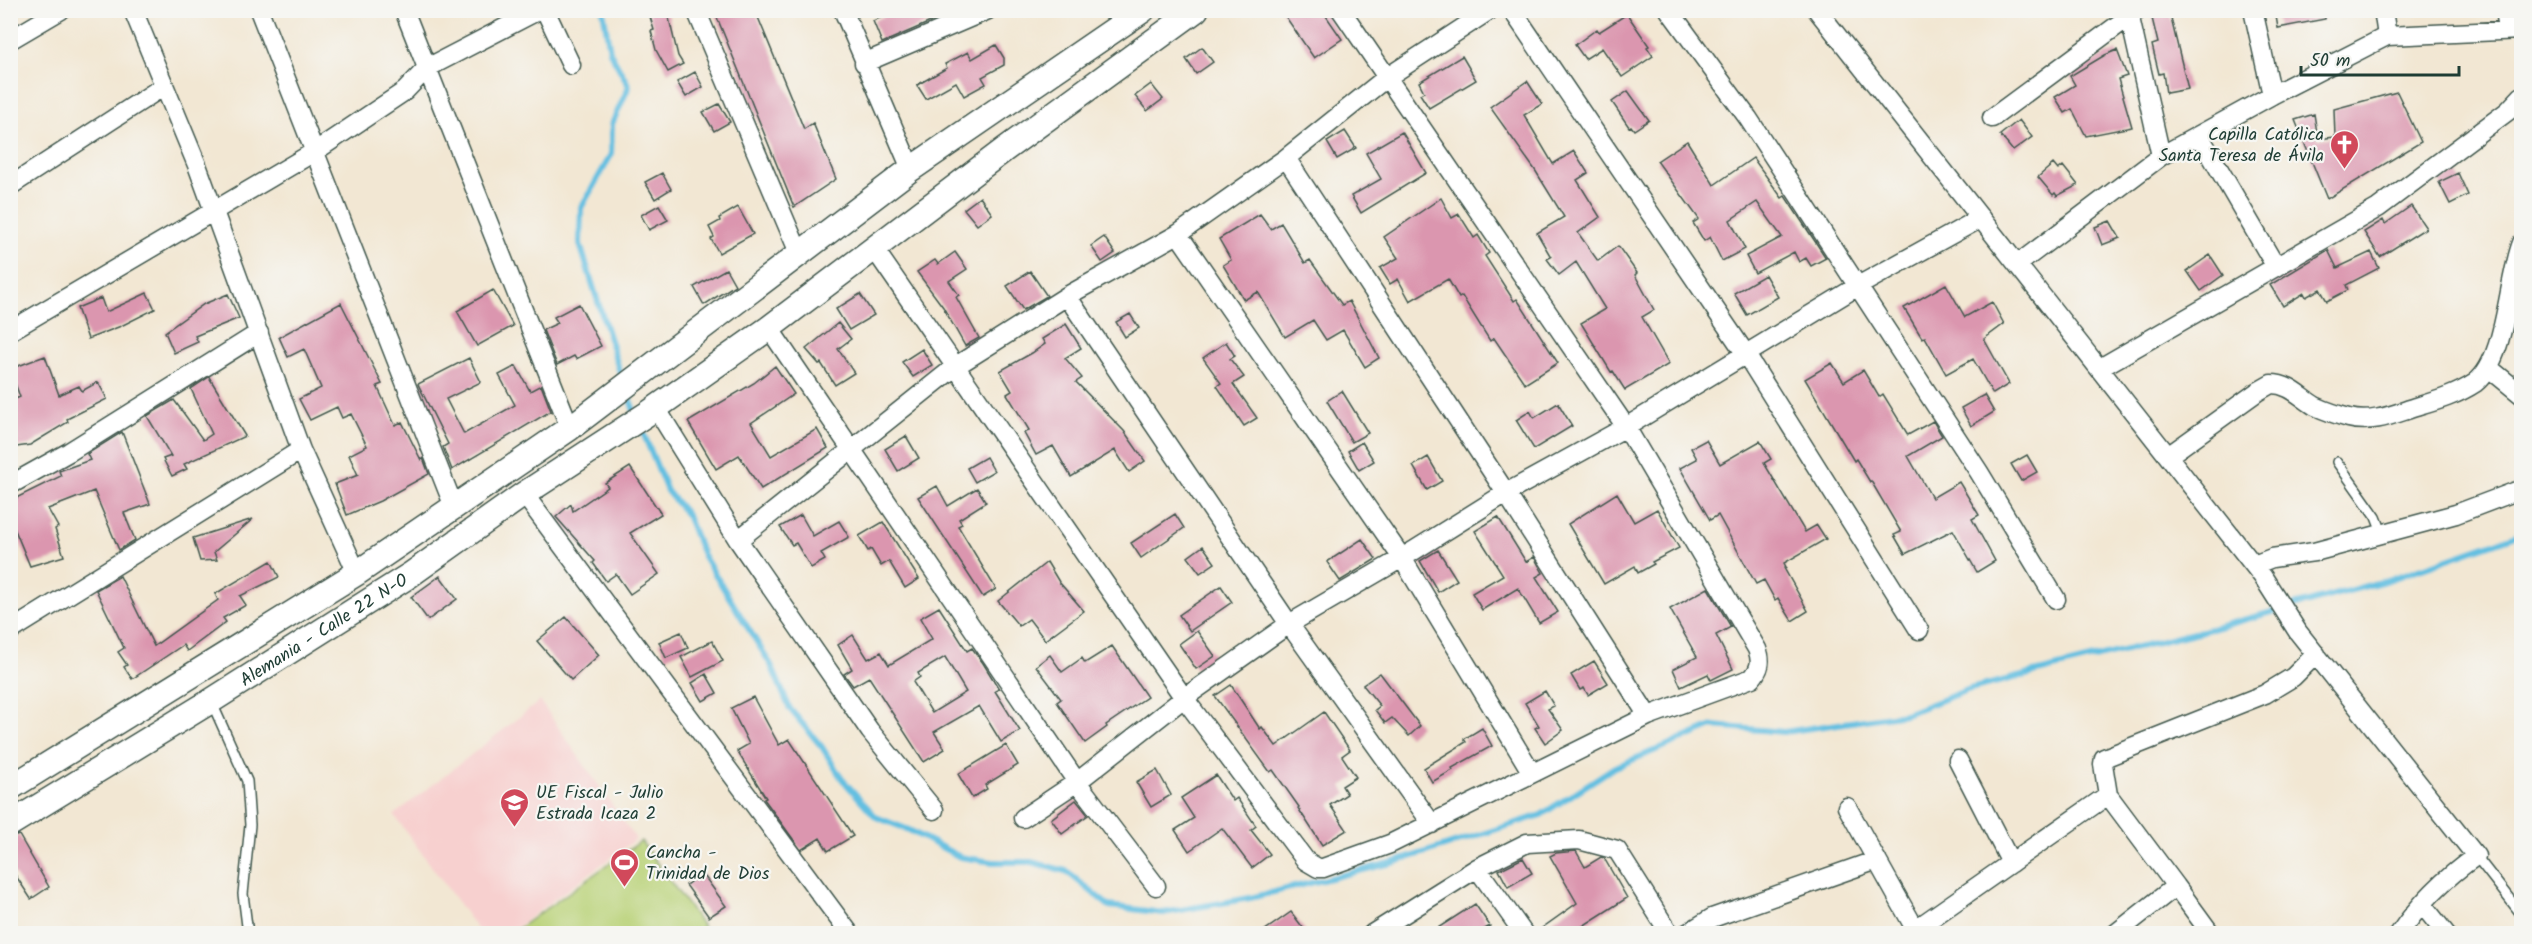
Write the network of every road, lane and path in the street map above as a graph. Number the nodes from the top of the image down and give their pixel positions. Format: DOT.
graph roads {
  1 [pos="60,10"];
  2 [pos="133,10"];
  3 [pos="259,10"];
  4 [pos="404,10"];
  5 [pos="539,10"];
  6 [pos="546,10"];
  7 [pos="696,10"];
  8 [pos="843,10"];
  9 [pos="988,10"];
  10 [pos="1143,10"];
  11 [pos="1196,10"];
  12 [pos="1341,10"];
  13 [pos="1490,10"];
  14 [pos="1512,10"];
  15 [pos="1670,10"];
  16 [pos="1817,10"];
  17 [pos="2253,10"];
  18 [pos="2382,10"];
  19 [pos="2505,10"];
  20 [pos="2134,14"];
  21 [pos="2515,30"];
  22 [pos="2387,36"];
  23 [pos="10,40"];
  24 [pos="864,63"];
  25 [pos="571,65"];
  26 [pos="427,68"];
  27 [pos="1386,78"];
  28 [pos="164,86"];
  29 [pos="2272,95"];
  30 [pos="2522,96"];
  31 [pos="1992,117"];
  32 [pos="2199,135"];
  33 [pos="314,152"];
  34 [pos="2161,156"];
  35 [pos="1286,158"];
  36 [pos="911,169"];
  37 [pos="10,186"];
  38 [pos="213,210"];
  39 [pos="1981,218"];
  40 [pos="1178,234"];
  41 [pos="873,248"];
  42 [pos="2520,250"];
  43 [pos="799,253"];
  44 [pos="2018,264"];
  45 [pos="2276,267"];
  46 [pos="1858,286"];
  47 [pos="1067,296"];
  48 [pos="769,328"];
  49 [pos="10,331"];
  50 [pos="259,333"];
  51 [pos="1745,353"];
  52 [pos="956,366"];
  53 [pos="2100,368"];
  54 [pos="2489,368"];
  55 [pos="2522,395"];
  56 [pos="653,410"];
  57 [pos="1626,427"];
  58 [pos="570,428"];
  59 [pos="853,449"];
  60 [pos="301,450"];
  61 [pos="2168,456"];
  62 [pos="2337,462"];
  63 [pos="10,485"];
  64 [pos="2522,489"];
  65 [pos="1506,493"];
  66 [pos="524,494"];
  67 [pos="454,507"];
  68 [pos="2383,535"];
  69 [pos="738,540"];
  70 [pos="1402,558"];
  71 [pos="2258,571"];
  72 [pos="357,573"];
  73 [pos="2056,599"];
  74 [pos="1289,624"];
  75 [pos="1918,630"];
  76 [pos="10,631"];
  77 [pos="2316,654"];
  78 [pos="1185,698"];
  79 [pos="211,701"];
  80 [pos="1648,716"];
  81 [pos="1958,759"];
  82 [pos="1532,774"];
  83 [pos="1077,782"];
  84 [pos="10,788"];
  85 [pos="2108,795"];
  86 [pos="1847,807"];
  87 [pos="934,810"];
  88 [pos="1023,818"];
  89 [pos="10,824"];
  90 [pos="1431,824"];
  91 [pos="2476,856"];
  92 [pos="1877,860"];
  93 [pos="2011,862"];
  94 [pos="1477,868"];
  95 [pos="1156,886"];
  96 [pos="2176,886"];
  97 [pos="2422,904"];
  98 [pos="2522,915"];
  99 [pos="1917,931"];
  100 [pos="248,933"];
  101 [pos="850,933"];
  102 [pos="1372,933"];
  103 [pos="1524,933"];
  104 [pos="1670,933"];
  105 [pos="1686,933"];
  106 [pos="2115,933"];
  107 [pos="2211,933"];
  108 [pos="2399,933"];
  109 [pos="2446,933"];
  1 -- 23 [label="street"];
  2 -- 28 [label="street"];
  3 -- 33 [label="street"];
  4 -- 26 [label="street"];
  5 -- 26 [label="street"];
  6 -- 25 [label="street"];
  7 -- 43 [label="street"];
  8 -- 24 [label="street"];
  9 -- 24 [label="street"];
  10 -- 36 [label="street, Alemania - Calle 22 N-O"];
  11 -- 41 [label="street, Alemania - Calle 22 N-O"];
  12 -- 27 [label="street"];
  13 -- 27 [label="street"];
  14 -- 51 [label="street"];
  15 -- 46 [label="street"];
  16 -- 39 [label="street"];
  17 -- 29 [label="street"];
  18 -- 22 [label="street"];
  19 -- 21 [label="street"];
  20 -- 31 [label="street"];
  20 -- 34 [label="street"];
  21 -- 22 [label="street"];
  22 -- 29 [label="street"];
  24 -- 36 [label="street"];
  26 -- 33 [label="street"];
  26 -- 58 [label="street"];
  27 -- 35 [label="street"];
  27 -- 57 [label="street"];
  28 -- 37 [label="street"];
  28 -- 38 [label="street"];
  29 -- 32 [label="street"];
  30 -- 45 [label="street"];
  32 -- 34 [label="street"];
  32 -- 45 [label="street"];
  33 -- 38 [label="street"];
  33 -- 67 [label="street"];
  34 -- 44 [label="street"];
  35 -- 40 [label="street"];
  35 -- 65 [label="street"];
  36 -- 43 [label="street, Alemania - Calle 22 N-O"];
  38 -- 49 [label="street"];
  38 -- 50 [label="street"];
  39 -- 44 [label="street"];
  39 -- 46 [label="street"];
  40 -- 47 [label="street"];
  40 -- 70 [label="street"];
  41 -- 48 [label="street, Alemania - Calle 22 N-O"];
  41 -- 52 [label="street"];
  42 -- 54 [label="street"];
  43 -- 58 [label="street, Alemania - Calle 22 N-O"];
  44 -- 53 [label="street"];
  45 -- 53 [label="street"];
  46 -- 51 [label="street"];
  46 -- 73 [label="street"];
  47 -- 52 [label="street"];
  47 -- 74 [label="street"];
  48 -- 56 [label="street, Alemania - Calle 22 N-O"];
  48 -- 59 [label="street"];
  50 -- 60 [label="street"];
  50 -- 63 [label="street"];
  51 -- 57 [label="street"];
  51 -- 75 [label="street"];
  52 -- 59 [label="street"];
  52 -- 78 [label="street"];
  53 -- 61 [label="street"];
  54 -- 55 [label="street"];
  54 -- 61 [label="street"];
  56 -- 66 [label="street, Alemania - Calle 22 N-O"];
  56 -- 69 [label="street"];
  57 -- 65 [label="street"];
  57 -- 80 [label="street"];
  58 -- 67 [label="street, Alemania - Calle 22 N-O"];
  59 -- 69 [label="street"];
  59 -- 83 [label="street"];
  60 -- 72 [label="street"];
  60 -- 76 [label="street"];
  61 -- 71 [label="street"];
  62 -- 68 [label="lane"];
  64 -- 68 [label="street"];
  65 -- 70 [label="street"];
  65 -- 80 [label="street"];
  66 -- 79 [label="street, Alemania - Calle 22 N-O"];
  66 -- 101 [label="street"];
  67 -- 72 [label="street, Alemania - Calle 22 N-O"];
  68 -- 71 [label="street"];
  69 -- 87 [label="street"];
  70 -- 74 [label="street"];
  70 -- 82 [label="street"];
  71 -- 77 [label="street"];
  72 -- 84 [label="street, Alemania - Calle 22 N-O"];
  74 -- 78 [label="street"];
  74 -- 90 [label="street"];
  77 -- 85 [label="street"];
  77 -- 91 [label="street"];
  78 -- 83 [label="street"];
  78 -- 90 [label="street"];
  79 -- 89 [label="street, Alemania - Calle 22 N-O"];
  79 -- 100 [label="lane"];
  80 -- 82 [label="street"];
  81 -- 93 [label="street"];
  82 -- 90 [label="street"];
  83 -- 88 [label="street"];
  83 -- 95 [label="street"];
  85 -- 93 [label="street"];
  85 -- 96 [label="street"];
  86 -- 92 [label="street"];
  91 -- 97 [label="street"];
  91 -- 98 [label="lane"];
  92 -- 99 [label="street"];
  92 -- 105 [label="street"];
  93 -- 99 [label="street"];
  94 -- 102 [label="street"];
  94 -- 103 [label="street"];
  94 -- 104 [label="street"];
  96 -- 106 [label="street"];
  96 -- 107 [label="street"];
  97 -- 108 [label="street"];
  97 -- 109 [label="street"];
}
